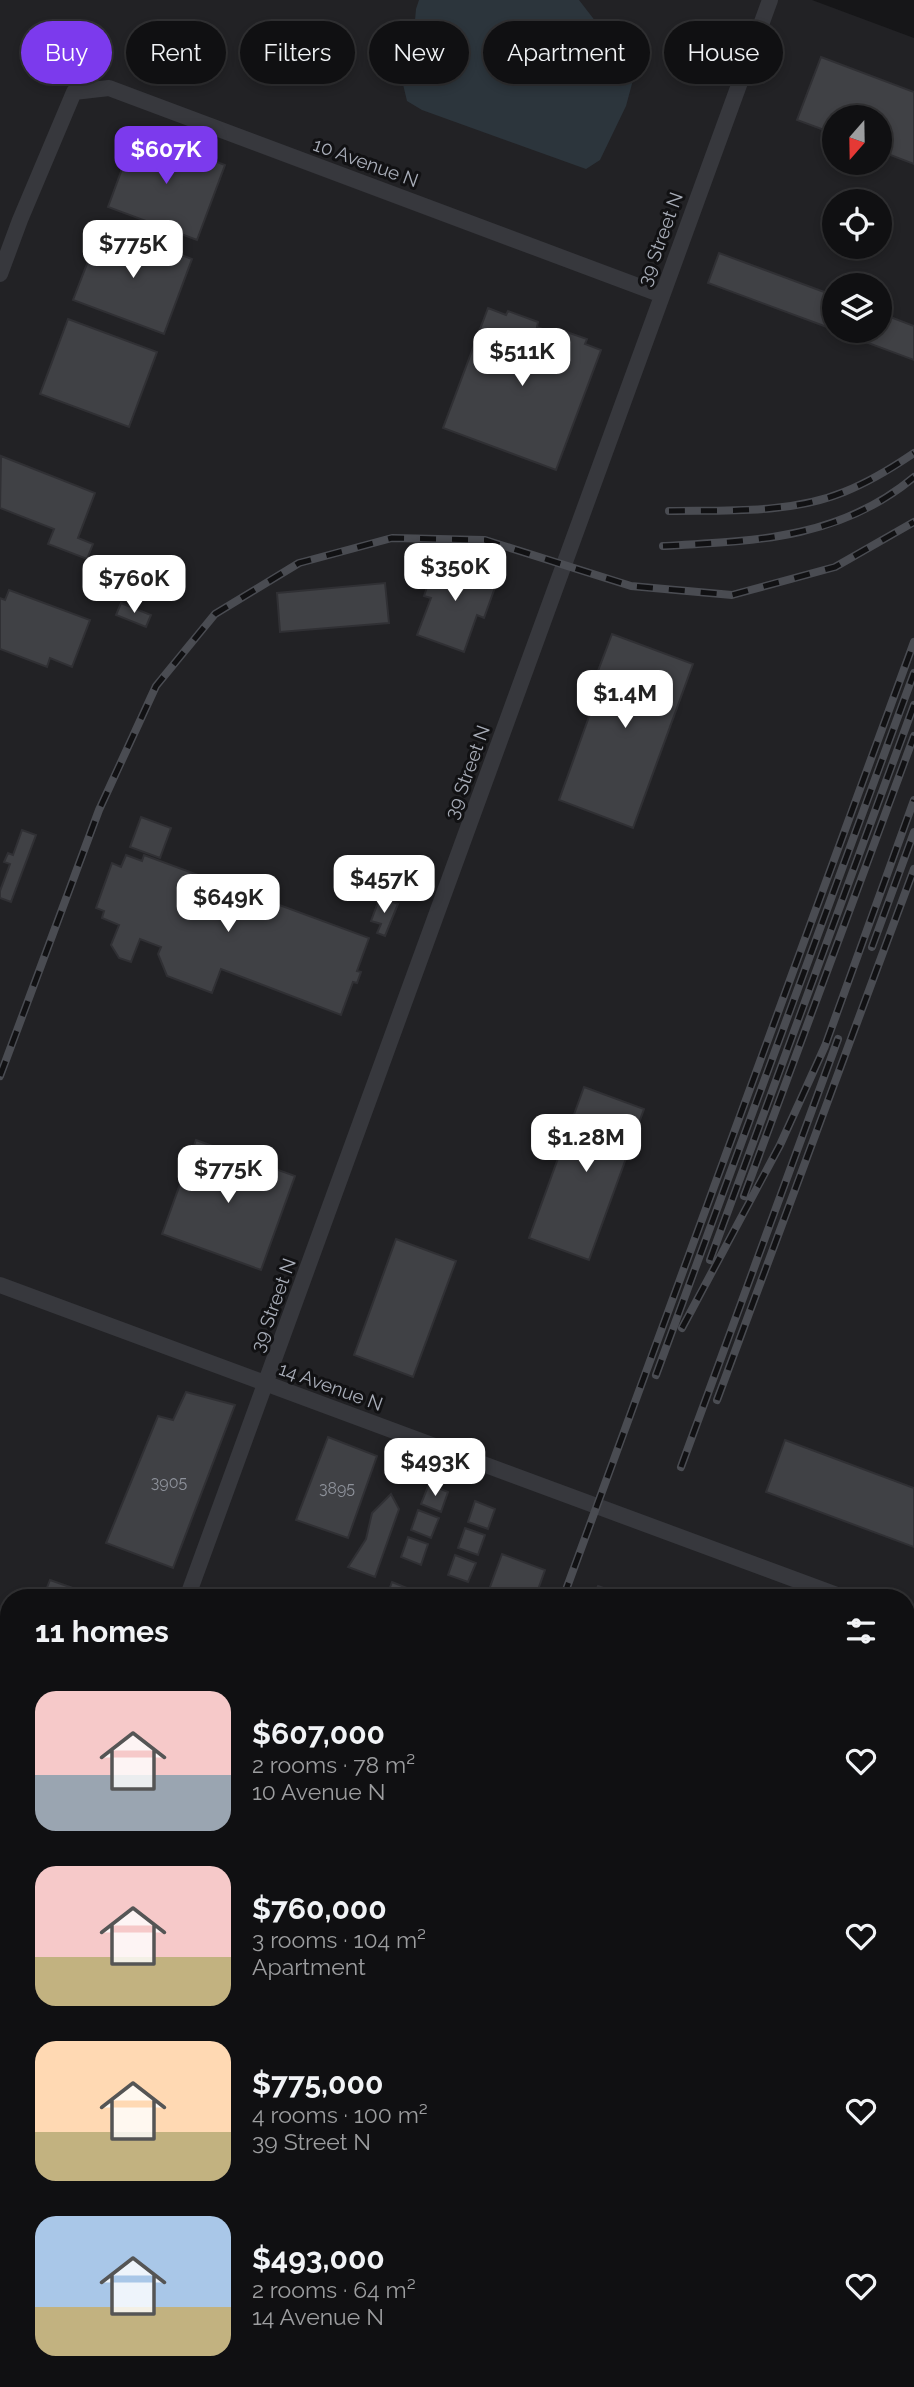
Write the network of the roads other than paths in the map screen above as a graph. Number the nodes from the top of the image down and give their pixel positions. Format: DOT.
graph roads {
  1 [pos="770,0"];
  2 [pos="0,274"];
  3 [pos="662,295"];
  4 [pos="0,1285"];
  5 [pos="266,1385"];
  6 [pos="190,1589"];
  7 [pos="821,1589"];
  1 -- 3 [label="street, 39 Street N"];
  2 -- 3 [label="street, 10 Avenue N"];
  3 -- 5 [label="street, 39 Street N"];
  4 -- 5 [label="street, 14 Avenue N"];
  5 -- 6 [label="street, 39 Street N"];
  5 -- 7 [label="street, 14 Avenue N"];
}
